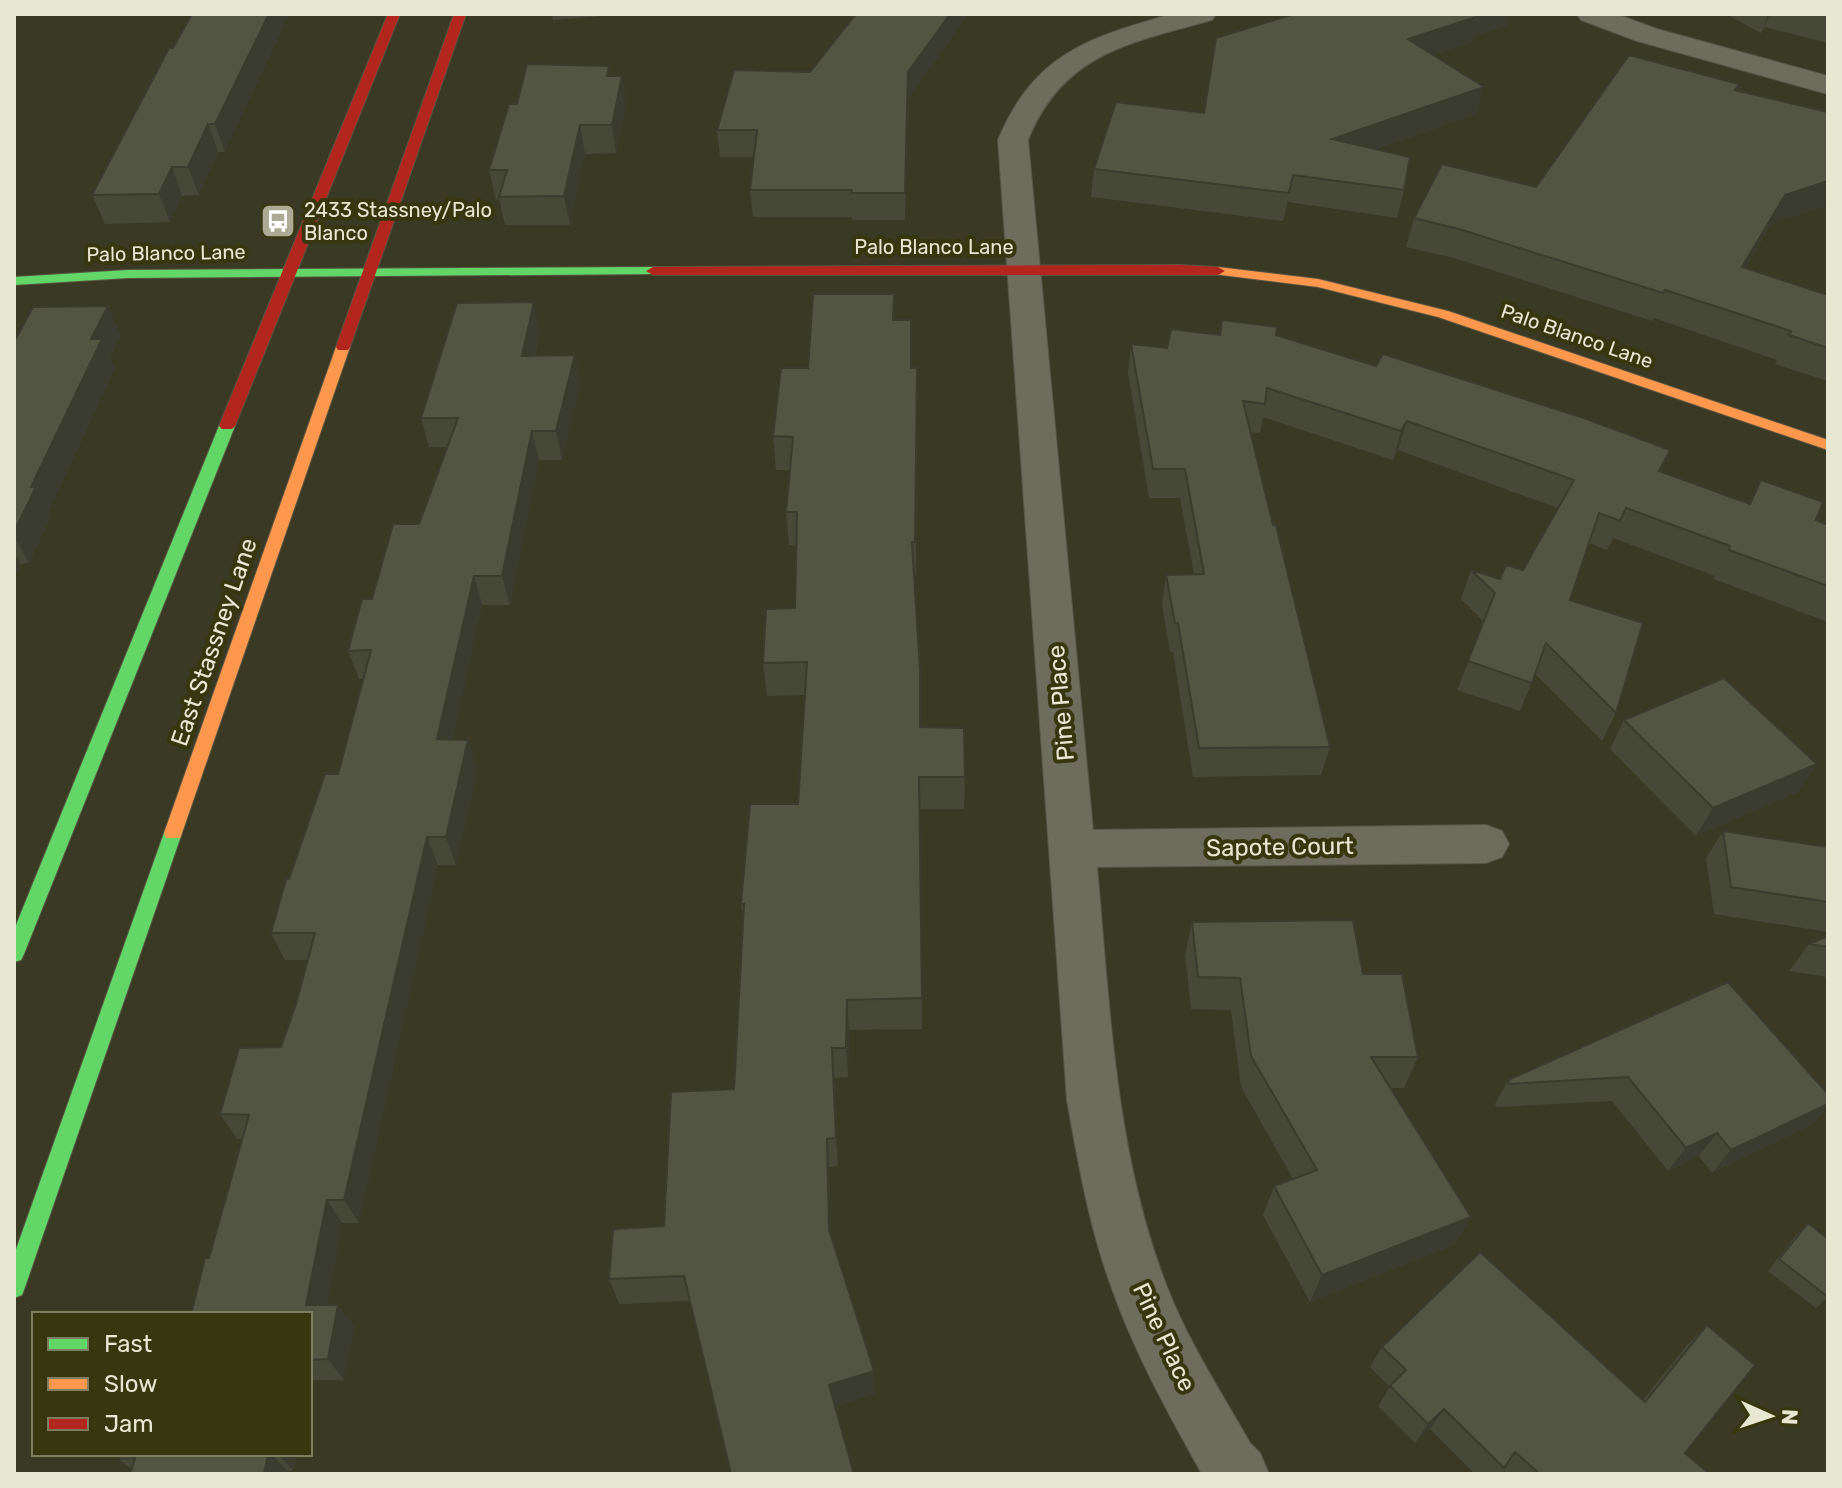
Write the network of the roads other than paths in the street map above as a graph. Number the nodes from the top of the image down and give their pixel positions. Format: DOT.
graph roads {
  1 [pos="394,14"];
  2 [pos="460,14"];
  3 [pos="1202,14"];
  4 [pos="1591,14"];
  5 [pos="1828,85"];
  6 [pos="1024,268"];
  7 [pos="369,272"];
  8 [pos="289,273"];
  9 [pos="14,281"];
  10 [pos="1828,445"];
  11 [pos="1486,844"];
  12 [pos="1074,849"];
  13 [pos="14,954"];
  14 [pos="14,1287"];
  15 [pos="1239,1474"];
  1 -- 8 [label="main road"];
  2 -- 7 [label="main road, East Stassney Lane"];
  3 -- 6 [label="street, Pine Place"];
  4 -- 5 [label="street"];
  6 -- 7 [label="main road, Palo Blanco Lane"];
  6 -- 10 [label="main road, Palo Blanco Lane"];
  6 -- 12 [label="street, Pine Place"];
  7 -- 8 [label="main road, Palo Blanco Lane"];
  7 -- 14 [label="main road, East Stassney Lane"];
  8 -- 9 [label="main road, Palo Blanco Lane"];
  8 -- 13 [label="main road"];
  11 -- 12 [label="street, Sapote Court"];
  12 -- 15 [label="street, Pine Place"];
}
